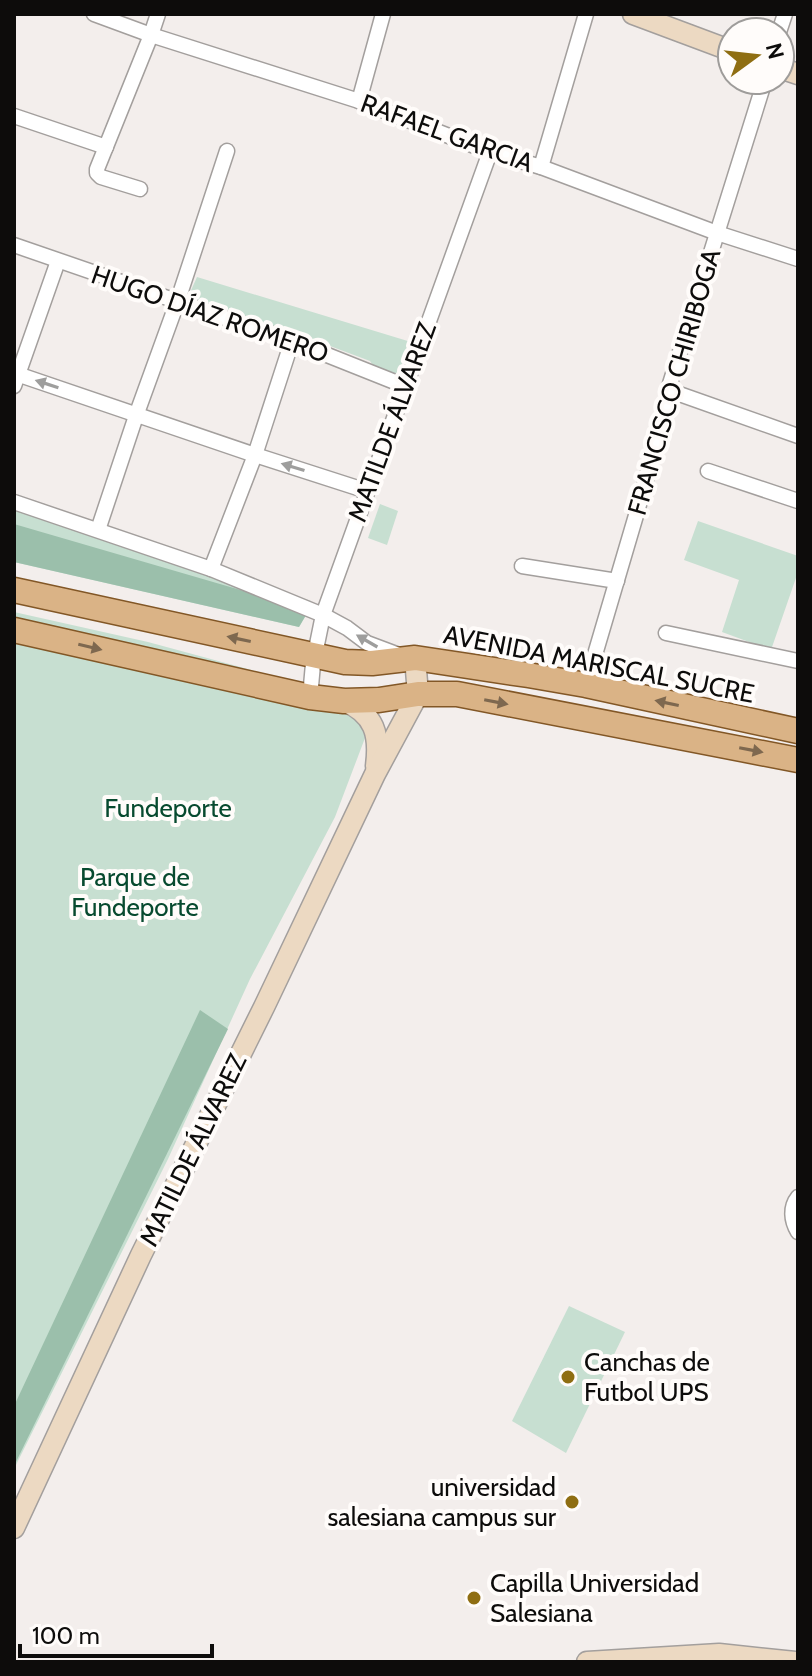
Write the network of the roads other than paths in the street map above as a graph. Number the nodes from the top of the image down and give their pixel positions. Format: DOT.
graph roads {
  1 [pos="94,14"];
  2 [pos="158,14"];
  3 [pos="383,14"];
  4 [pos="586,14"];
  5 [pos="633,14"];
  6 [pos="151,35"];
  7 [pos="716,45"];
  8 [pos="760,96"];
  9 [pos="359,101"];
  10 [pos="14,116"];
  11 [pos="106,147"];
  12 [pos="227,151"];
  13 [pos="490,152"];
  14 [pos="541,167"];
  15 [pos="140,189"];
  16 [pos="717,233"];
  17 [pos="14,245"];
  18 [pos="798,259"];
  19 [pos="58,261"];
  20 [pos="178,300"];
  21 [pos="292,341"];
  22 [pos="15,378"];
  23 [pos="405,386"];
  24 [pos="668,390"];
  25 [pos="137,413"];
  26 [pos="798,436"];
  27 [pos="255,455"];
  28 [pos="708,471"];
  29 [pos="367,491"];
  30 [pos="798,501"];
  31 [pos="14,502"];
  32 [pos="98,530"];
  33 [pos="522,566"];
  34 [pos="211,569"];
  35 [pos="617,581"];
  36 [pos="14,590"];
  37 [pos="323,615"];
  38 [pos="14,630"];
  39 [pos="666,633"];
  40 [pos="315,656"];
  41 [pos="415,658"];
  42 [pos="798,661"];
  43 [pos="586,685"];
  44 [pos="418,694"];
  45 [pos="310,697"];
  46 [pos="344,701"];
  47 [pos="798,731"];
  48 [pos="798,760"];
  49 [pos="375,774"];
  50 [pos="798,1197"];
  51 [pos="798,1232"];
  52 [pos="14,1528"];
  53 [pos="587,1662"];
  54 [pos="795,1662"];
  1 -- 6 [label="street, RAFAEL GARCIA"];
  2 -- 6 [label="street"];
  3 -- 9 [label="street"];
  4 -- 14 [label="street"];
  5 -- 7 [label="street"];
  6 -- 9 [label="street, RAFAEL GARCIA"];
  6 -- 11 [label="street"];
  8 -- 16 [label="street, FRANCISCO CHIRIBOGA"];
  9 -- 13 [label="street, RAFAEL GARCIA"];
  10 -- 11 [label="street"];
  11 -- 15 [label="street"];
  12 -- 20 [label="street"];
  13 -- 14 [label="street, RAFAEL GARCIA"];
  13 -- 23 [label="street, MATILDE ÁLVAREZ"];
  14 -- 16 [label="street, RAFAEL GARCIA"];
  16 -- 18 [label="street, RAFAEL GARCIA"];
  16 -- 24 [label="street, FRANCISCO CHIRIBOGA"];
  17 -- 19 [label="street, HUGO DÍAZ ROMERO"];
  19 -- 20 [label="street, HUGO DÍAZ ROMERO"];
  19 -- 22 [label="street"];
  20 -- 21 [label="street, HUGO DÍAZ ROMERO"];
  20 -- 25 [label="street"];
  21 -- 23 [label="street, HUGO DÍAZ ROMERO"];
  21 -- 27 [label="street"];
  25 -- 22 [label="street, one-way"];
  23 -- 29 [label="street, MATILDE ÁLVAREZ"];
  24 -- 26 [label="street"];
  24 -- 35 [label="street, FRANCISCO CHIRIBOGA"];
  25 -- 27 [label="street"];
  25 -- 32 [label="street"];
  29 -- 27 [label="street, one-way"];
  27 -- 34 [label="street"];
  28 -- 30 [label="street"];
  29 -- 37 [label="street, MATILDE ÁLVAREZ"];
  31 -- 32 [label="street"];
  32 -- 34 [label="street"];
  33 -- 35 [label="street"];
  34 -- 37 [label="street"];
  35 -- 43 [label="street, FRANCISCO CHIRIBOGA"];
  40 -- 36 [label="main road, AVENIDA MARISCAL SUCRE, one-way"];
  37 -- 40 [label="street, MATILDE ÁLVAREZ"];
  41 -- 37 [label="street, one-way"];
  38 -- 45 [label="main road, one-way"];
  39 -- 42 [label="street"];
  40 -- 41 [label="main road, AVENIDA MARISCAL SUCRE"];
  40 -- 45 [label="street, MATILDE ÁLVAREZ"];
  41 -- 43 [label="main road, AVENIDA MARISCAL SUCRE"];
  41 -- 44 [label="street"];
  47 -- 43 [label="main road, AVENIDA MARISCAL SUCRE, one-way"];
  44 -- 46 [label="main road"];
  44 -- 48 [label="main road, one-way"];
  44 -- 49 [label="street, MATILDE ÁLVAREZ"];
  45 -- 46 [label="main road"];
  46 -- 49 [label="street, MATILDE ÁLVAREZ"];
  49 -- 52 [label="street, MATILDE ÁLVAREZ"];
  50 -- 51 [label="street"];
  53 -- 54 [label="street"];
}
